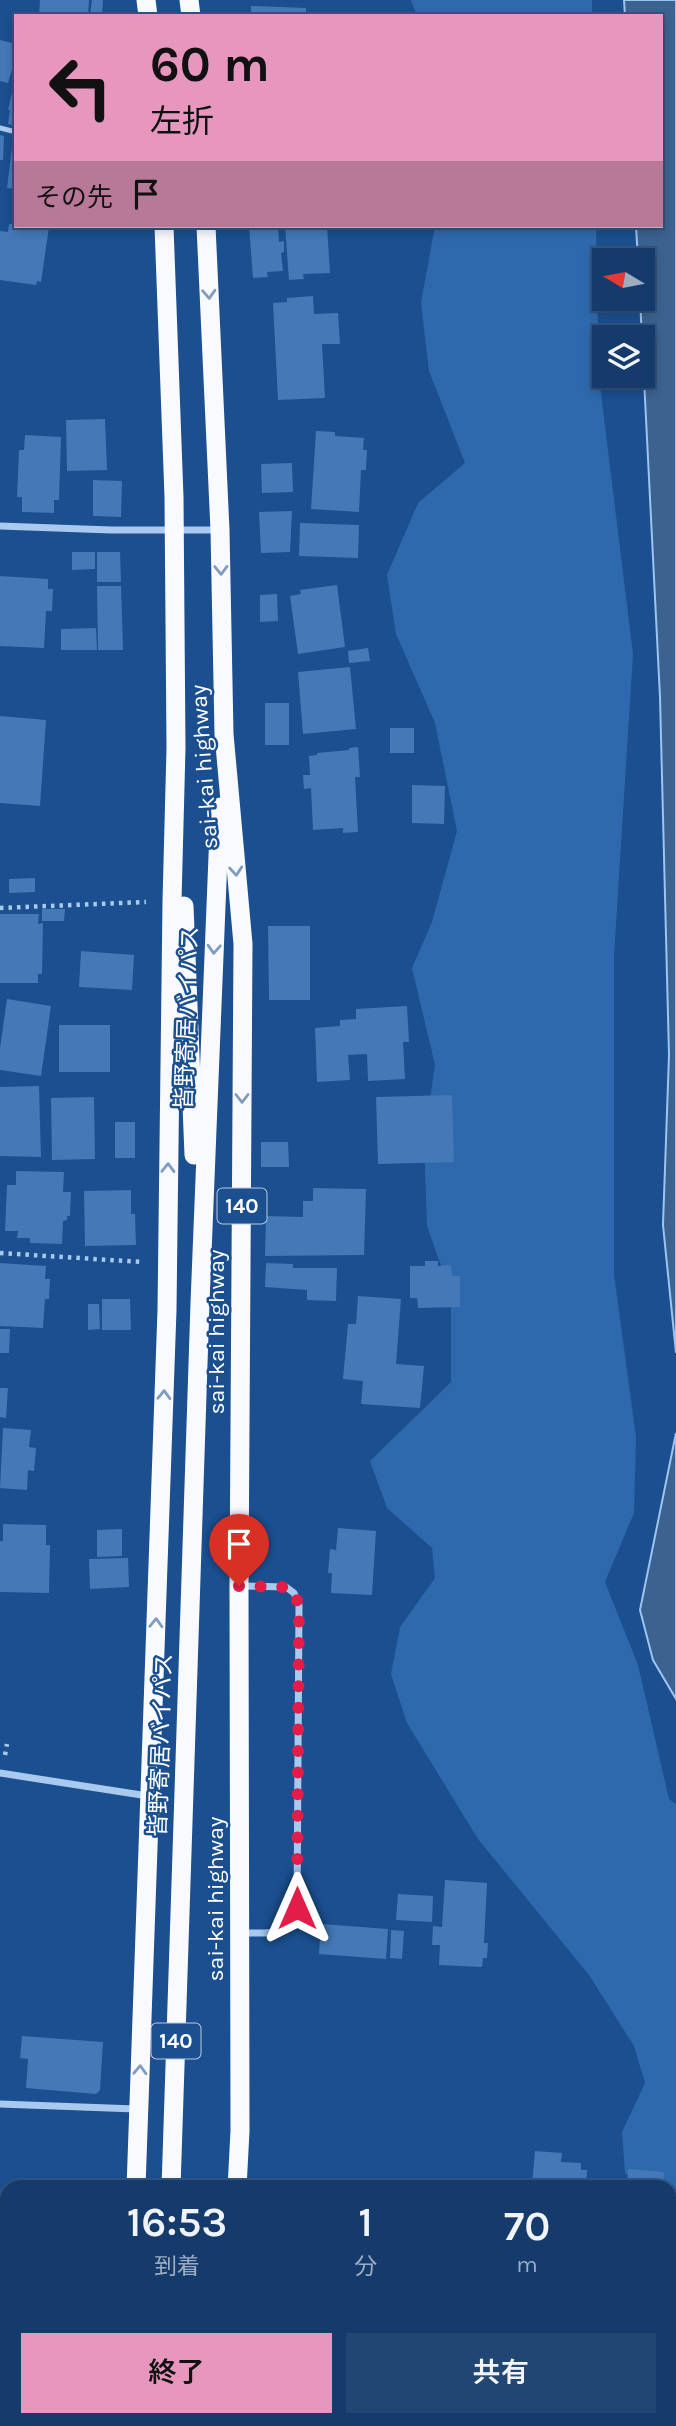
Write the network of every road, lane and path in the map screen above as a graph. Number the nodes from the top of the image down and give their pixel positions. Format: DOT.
graph roads {
  1 [pos="164,228"];
  2 [pos="206,228"];
  3 [pos="0,526"];
  4 [pos="174,530"];
  5 [pos="220,530"];
  6 [pos="224,734"];
  7 [pos="176,748"];
  8 [pos="172,901"];
  9 [pos="0,908"];
  10 [pos="0,1253"];
  11 [pos="167,1267"];
  12 [pos="200,1303"];
  13 [pos="239,1586"];
  14 [pos="0,1773"];
  15 [pos="151,1797"];
  16 [pos="239,1933"];
  17 [pos="0,2104"];
  18 [pos="138,2109"];
  19 [pos="136,2180"];
  20 [pos="171,2180"];
  21 [pos="237,2180"];
  1 -- 4 [label="highway, sai-kai highway / 140"];
  2 -- 5 [label="highway, sai-kai highway / 140, one-way"];
  3 -- 4 [label="street"];
  4 -- 5 [label="street"];
  4 -- 7 [label="highway, sai-kai highway / 140"];
  5 -- 6 [label="highway, sai-kai highway / 140, one-way"];
  6 -- 12 [label="highway, 皆野寄居バイパス / 140, one-way"];
  6 -- 13 [label="highway, sai-kai highway / 140, one-way"];
  7 -- 8 [label="highway, sai-kai highway / 140"];
  7 -- 12 [label="highway, 皆野寄居バイパス / 140"];
  8 -- 9 [label="path"];
  11 -- 8 [label="highway, sai-kai highway / 140, one-way"];
  10 -- 11 [label="path"];
  15 -- 11 [label="highway, sai-kai highway / 140, one-way"];
  12 -- 20 [label="highway, 皆野寄居バイパス / 140"];
  13 -- 16 [label="highway, sai-kai highway / 140"];
  13 -- 16 [label="street"];
  14 -- 15 [label="street"];
  18 -- 15 [label="highway, sai-kai highway / 140, one-way"];
  16 -- 21 [label="highway, sai-kai highway / 140"];
  17 -- 18 [label="street"];
  18 -- 19 [label="highway, sai-kai highway / 140"];
}
